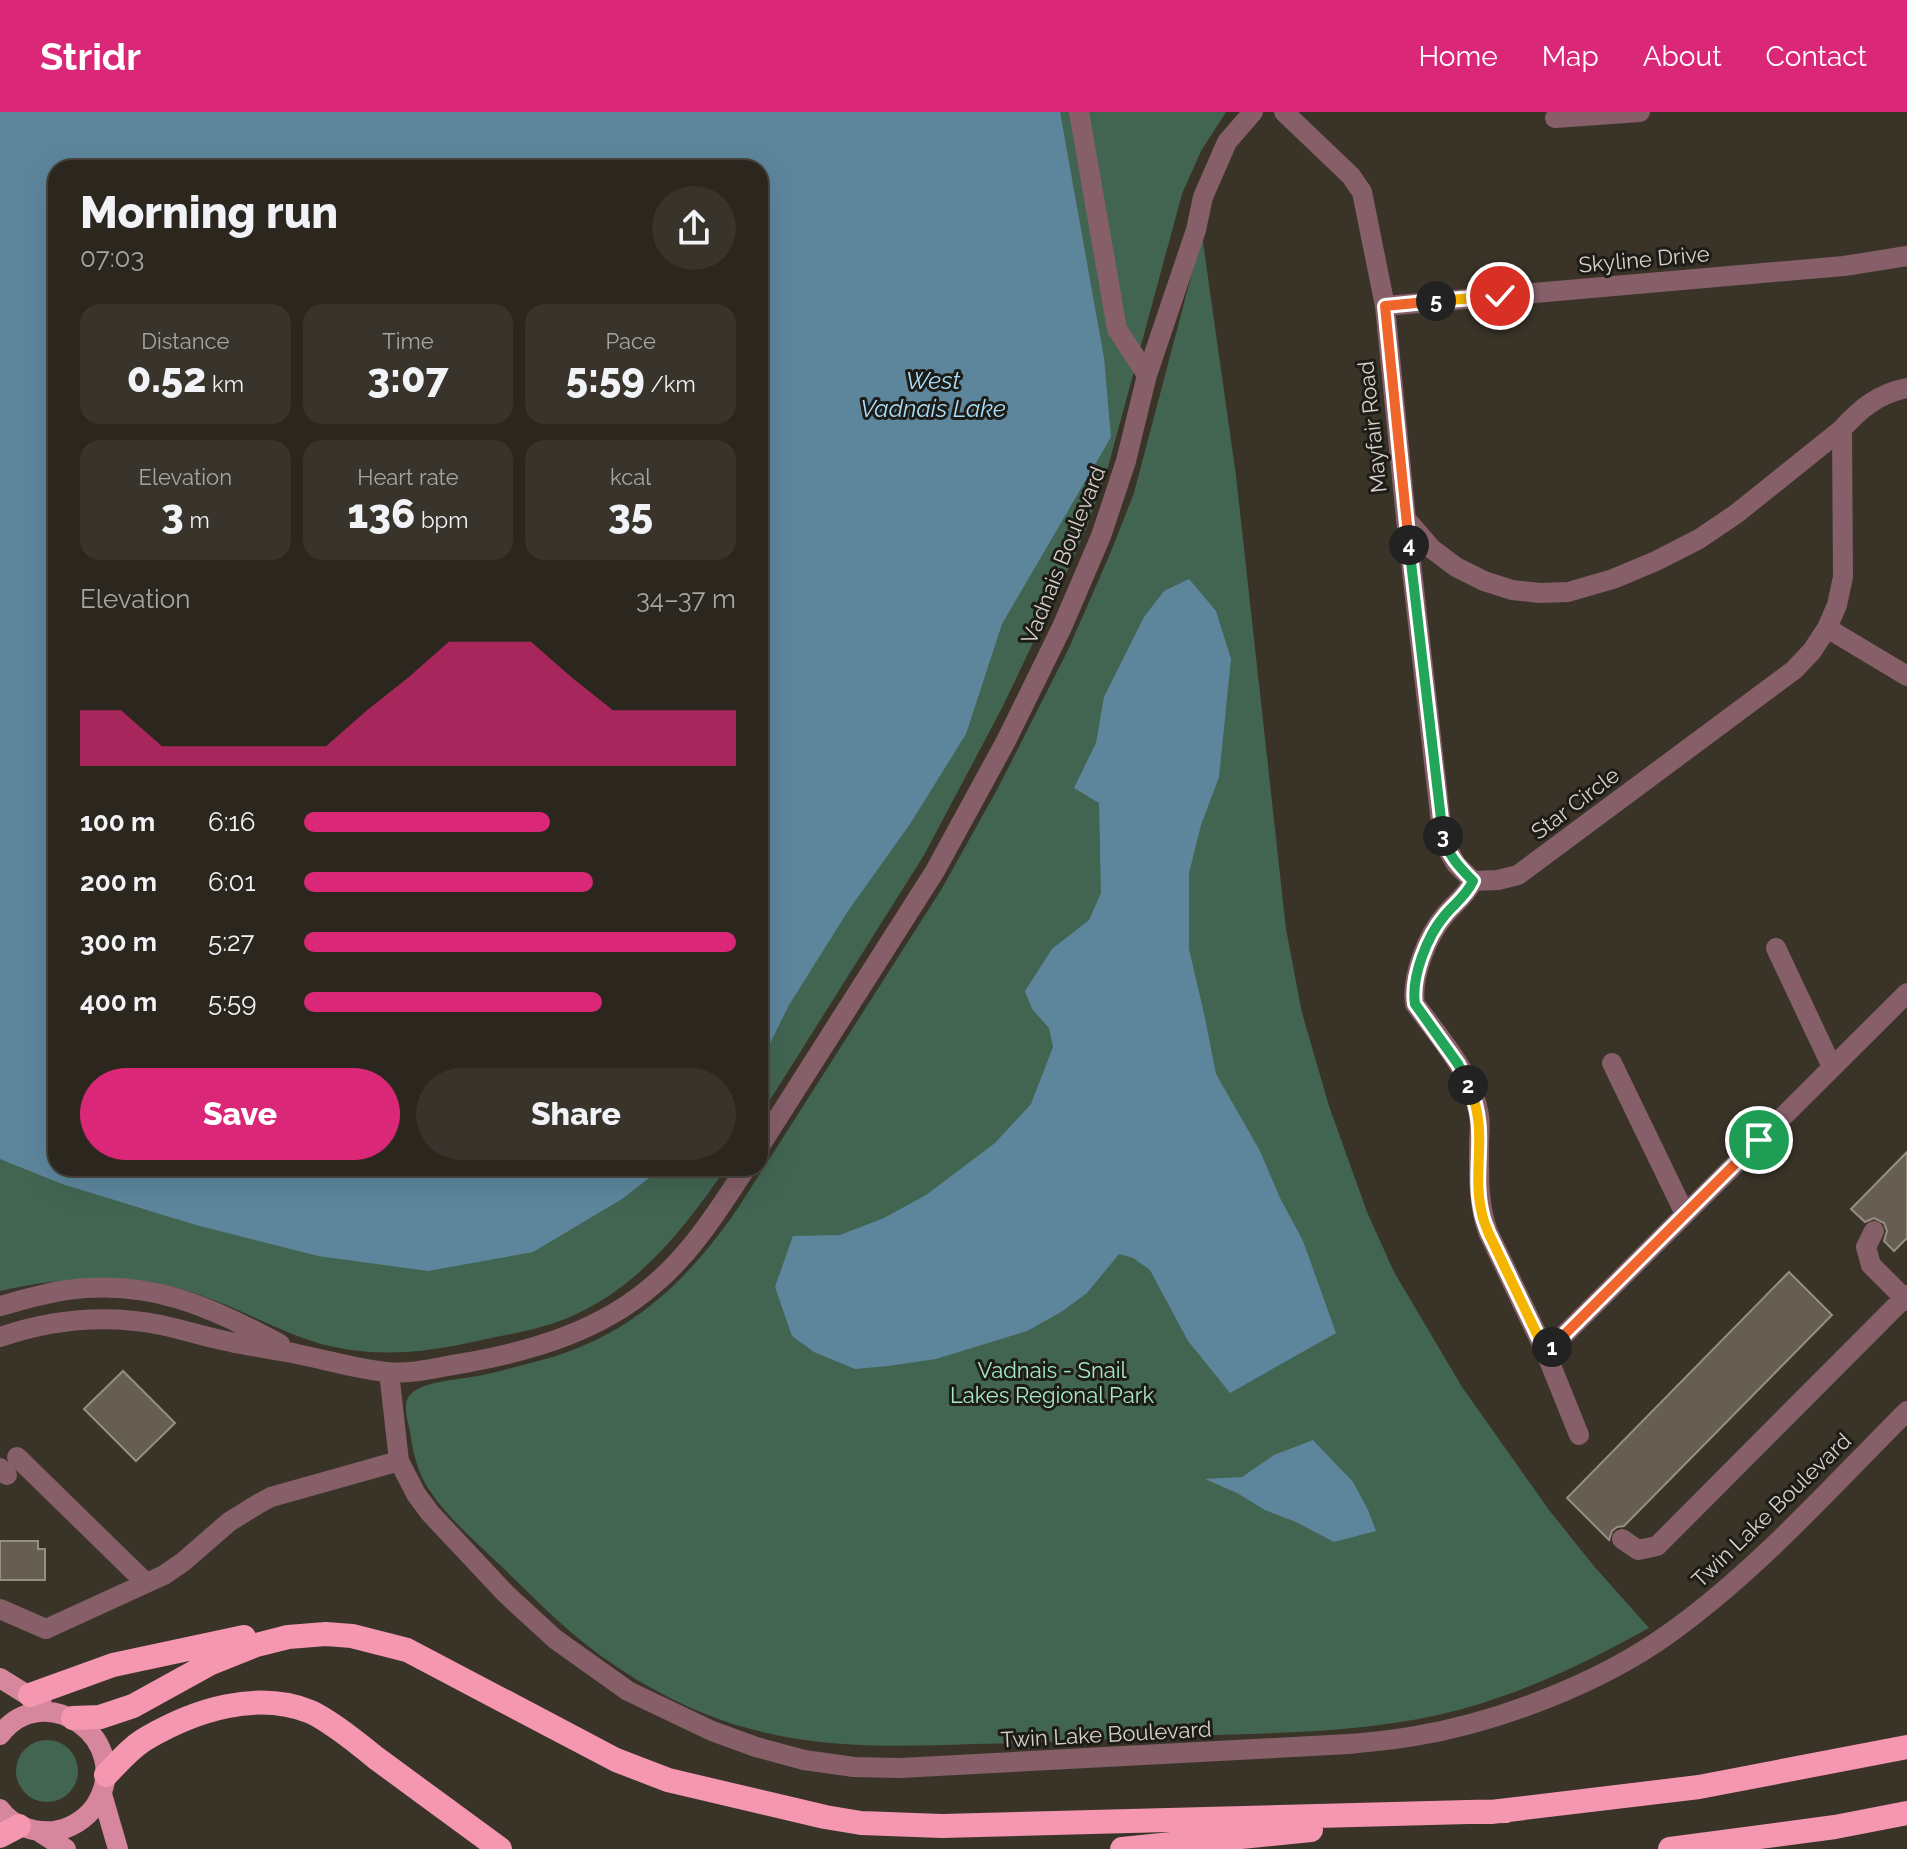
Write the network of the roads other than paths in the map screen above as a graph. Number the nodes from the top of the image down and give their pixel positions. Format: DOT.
graph roads {
  1 [pos="1079,112"];
  2 [pos="1253,112"];
  3 [pos="1284,112"];
  4 [pos="1640,112"];
  5 [pos="1555,118"];
  6 [pos="1907,256"];
  7 [pos="1385,306"];
  8 [pos="1147,375"];
  9 [pos="1907,388"];
  10 [pos="1842,429"];
  11 [pos="1406,519"];
  12 [pos="1827,628"];
  13 [pos="1907,676"];
  14 [pos="1473,881"];
  15 [pos="1776,948"];
  16 [pos="1907,993"];
  17 [pos="1612,1063"];
  18 [pos="1832,1067"];
  19 [pos="768,1134"];
  20 [pos="741,1176"];
  21 [pos="1685,1214"];
  22 [pos="1874,1231"];
  23 [pos="1906,1298"];
  24 [pos="6,1304"];
  25 [pos="0,1337"];
  26 [pos="1546,1353"];
  27 [pos="297,1354"];
  28 [pos="389,1372"];
  29 [pos="1907,1411"];
  30 [pos="1579,1435"];
  31 [pos="399,1461"];
  32 [pos="8,1466"];
  33 [pos="1622,1539"];
  34 [pos="146,1583"];
  35 [pos="0,1609"];
  36 [pos="352,1636"];
  37 [pos="0,1678"];
  38 [pos="30,1695"];
  39 [pos="64,1716"];
  40 [pos="0,1735"];
  41 [pos="1907,1747"];
  42 [pos="104,1784"];
  43 [pos="0,1809"];
  44 [pos="1506,1811"];
  45 [pos="1907,1813"];
  46 [pos="1835,1827"];
  47 [pos="19,1831"];
  48 [pos="66,1849"];
  49 [pos="118,1849"];
  50 [pos="500,1849"];
  51 [pos="1122,1849"];
  52 [pos="1670,1849"];
  53 [pos="1706,1849"];
  1 -- 8 [label="street"];
  2 -- 8 [label="street, Vadnais Boulevard"];
  3 -- 7 [label="street, Mayfair Road"];
  4 -- 5 [label="street"];
  6 -- 7 [label="street, Skyline Drive"];
  7 -- 11 [label="street, Mayfair Road"];
  8 -- 19 [label="street, Vadnais Boulevard"];
  9 -- 10 [label="street, Mayfair Road"];
  10 -- 11 [label="street, Mayfair Road"];
  10 -- 12 [label="street, Star Circle"];
  11 -- 14 [label="street"];
  12 -- 13 [label="street"];
  12 -- 14 [label="street, Star Circle"];
  14 -- 26 [label="street"];
  15 -- 18 [label="street"];
  16 -- 18 [label="street"];
  17 -- 21 [label="street"];
  18 -- 21 [label="street"];
  20 -- 28 [label="street"];
  21 -- 26 [label="street"];
  22 -- 23 [label="street"];
  23 -- 33 [label="street"];
  24 -- 27 [label="street"];
  25 -- 27 [label="street"];
  26 -- 30 [label="street"];
  27 -- 28 [label="street"];
  28 -- 31 [label="street, Twin Lake Boulevard"];
  29 -- 31 [label="street, Twin Lake Boulevard"];
  31 -- 34 [label="street"];
  32 -- 34 [label="street"];
  34 -- 35 [label="street"];
  36 -- 38 [label="highway"];
  36 -- 39 [label="highway"];
  36 -- 44 [label="highway"];
  37 -- 38 [label="main road"];
  38 -- 39 [label="main road"];
  39 -- 40 [label="main road"];
  39 -- 42 [label="main road"];
  41 -- 44 [label="highway"];
  42 -- 47 [label="main road"];
  42 -- 49 [label="main road"];
  42 -- 50 [label="highway"];
  43 -- 47 [label="main road"];
  44 -- 51 [label="highway"];
  45 -- 46 [label="highway"];
  46 -- 52 [label="highway"];
  46 -- 53 [label="highway"];
  47 -- 48 [label="main road"];
}
